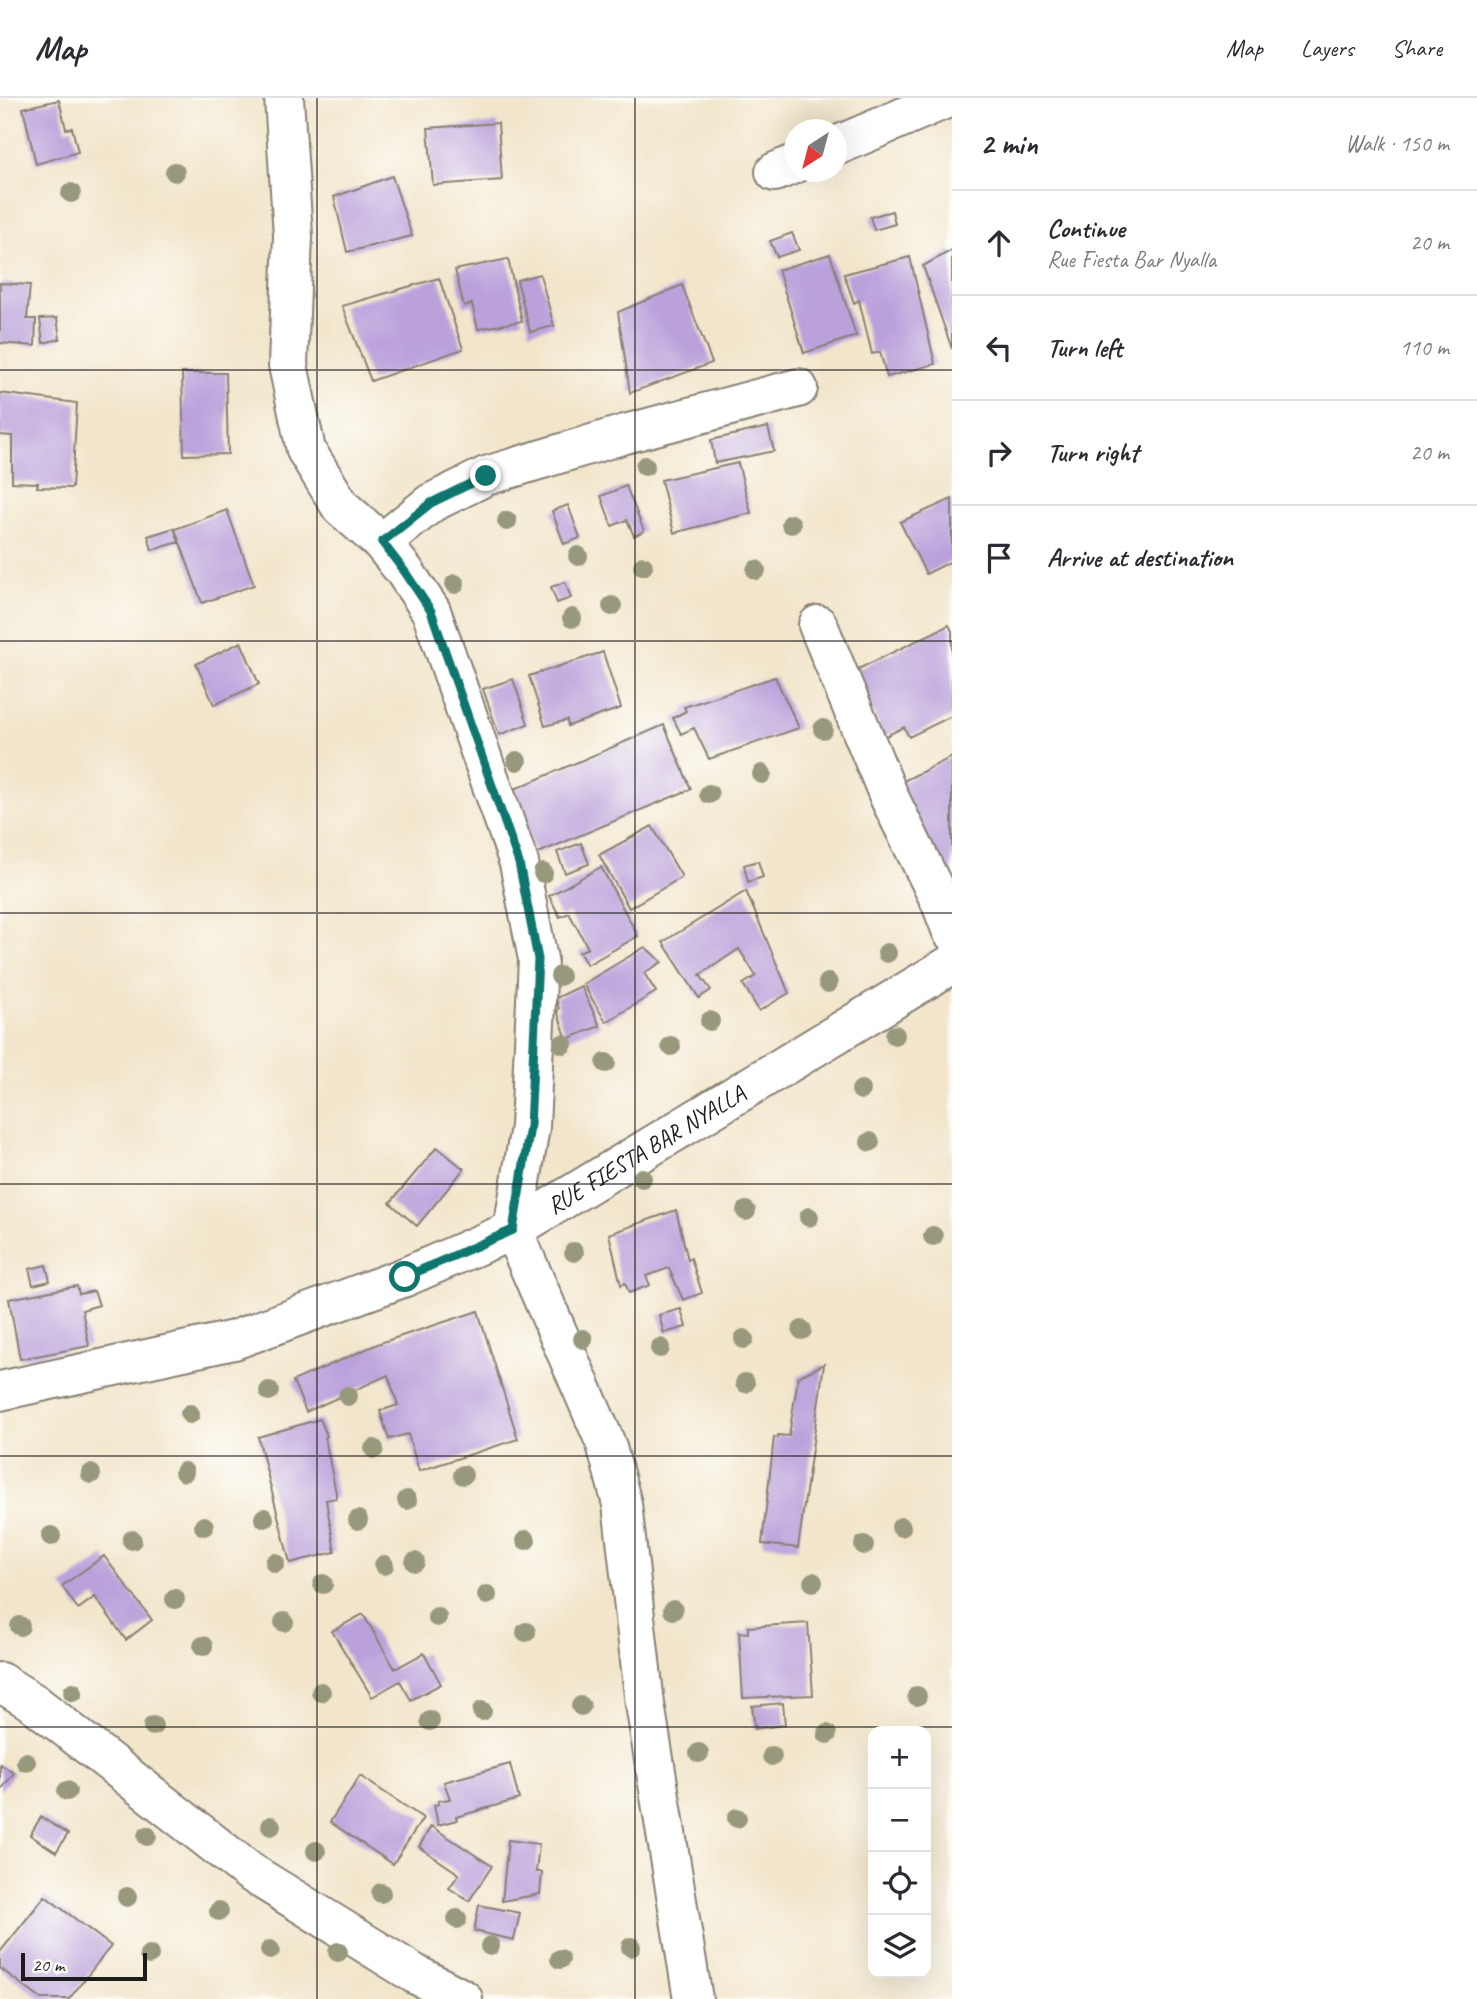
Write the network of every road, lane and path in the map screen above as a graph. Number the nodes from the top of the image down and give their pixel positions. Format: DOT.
graph roads {
  1 [pos="284,98"];
  2 [pos="948,98"];
  3 [pos="847,141"];
  4 [pos="798,388"];
  5 [pos="382,542"];
  6 [pos="818,625"];
  7 [pos="952,932"];
  8 [pos="952,964"];
  9 [pos="513,1230"];
  10 [pos="0,1391"];
  11 [pos="0,1682"];
  12 [pos="463,1999"];
  13 [pos="693,1999"];
  1 -- 5 [label="street"];
  2 -- 3 [label="street"];
  4 -- 5 [label="street"];
  5 -- 9 [label="street"];
  6 -- 7 [label="street"];
  8 -- 9 [label="street, RUE FIESTA BAR NYALLA"];
  9 -- 10 [label="street, RUE FIESTA BAR NYALLA"];
  9 -- 13 [label="street"];
  11 -- 12 [label="street"];
}
